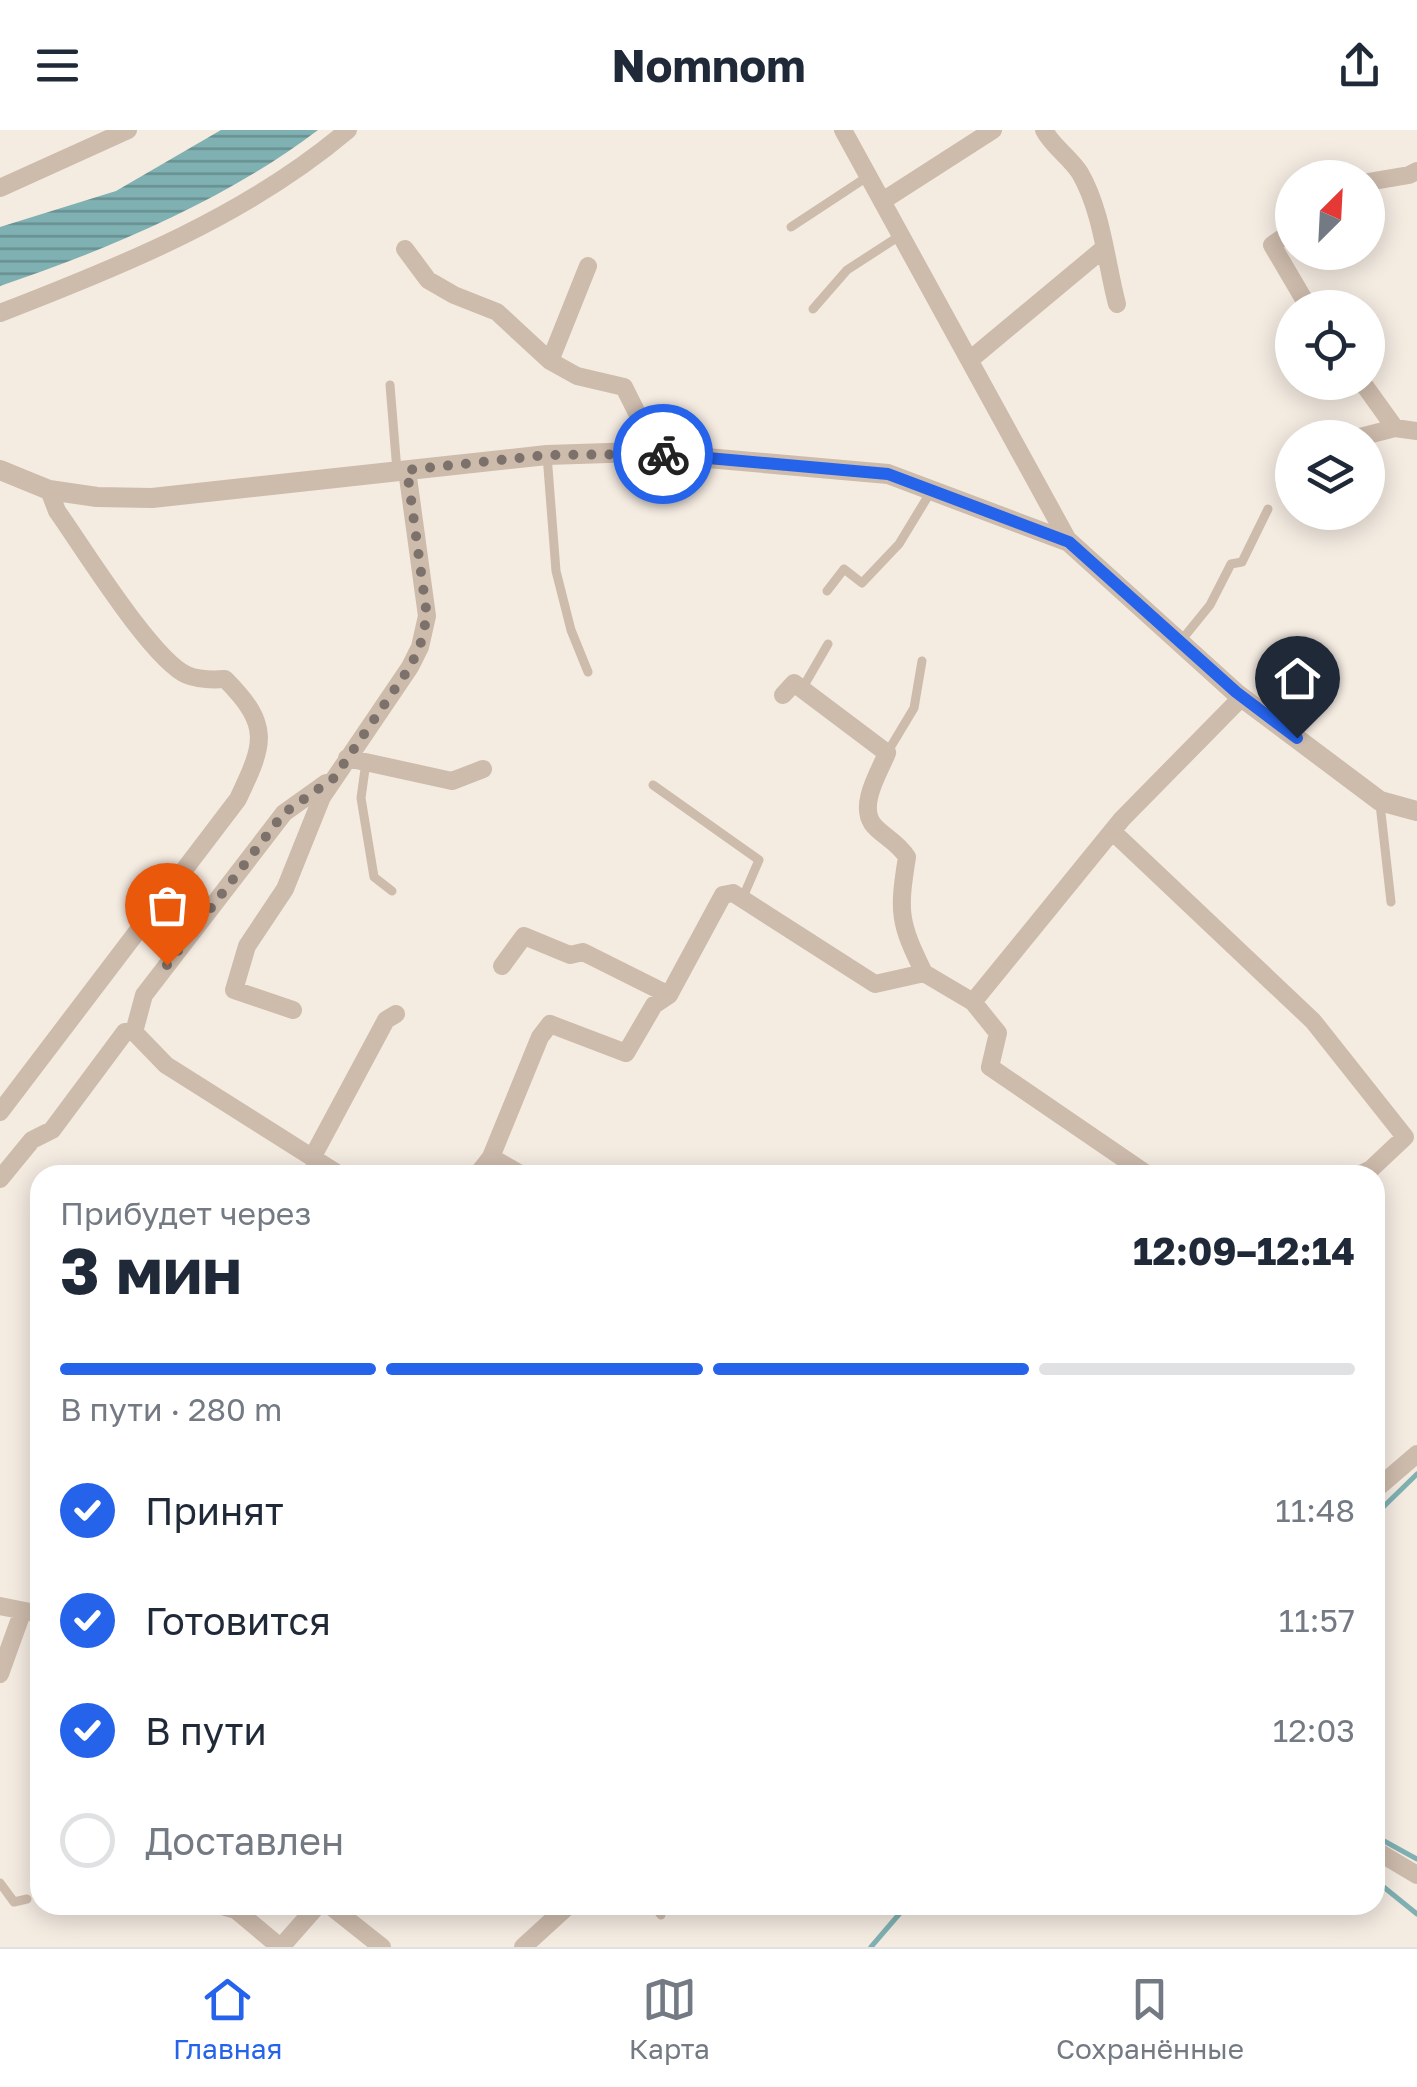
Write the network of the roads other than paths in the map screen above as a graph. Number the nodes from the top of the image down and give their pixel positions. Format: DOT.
graph roads {
  1 [pos="128,130"];
  2 [pos="348,130"];
  3 [pos="844,130"];
  4 [pos="993,130"];
  5 [pos="1044,130"];
  6 [pos="1417,170"];
  7 [pos="870,175"];
  8 [pos="1385,179"];
  9 [pos="0,188"];
  10 [pos="884,200"];
  11 [pos="791,227"];
  12 [pos="903,234"];
  13 [pos="405,249"];
  14 [pos="1102,249"];
  15 [pos="588,266"];
  16 [pos="1116,304"];
  17 [pos="813,309"];
  18 [pos="0,313"];
  19 [pos="972,359"];
  20 [pos="550,361"];
  21 [pos="390,385"];
  22 [pos="1375,400"];
  23 [pos="1396,428"];
  24 [pos="1385,431"];
  25 [pos="1417,431"];
  26 [pos="639,452"];
  27 [pos="547,455"];
  28 [pos="0,470"];
  29 [pos="402,470"];
  30 [pos="49,490"];
  31 [pos="932,490"];
  32 [pos="1268,509"];
  33 [pos="1069,542"];
  34 [pos="827,591"];
  35 [pos="1180,642"];
  36 [pos="828,644"];
  37 [pos="922,661"];
  38 [pos="588,672"];
  39 [pos="802,689"];
  40 [pos="783,696"];
  41 [pos="1242,697"];
  42 [pos="887,753"];
  43 [pos="356,760"];
  44 [pos="483,769"];
  45 [pos="334,778"];
  46 [pos="652,785"];
  47 [pos="1380,802"];
  48 [pos="1417,812"];
  49 [pos="1112,831"];
  50 [pos="392,891"];
  51 [pos="743,897"];
  52 [pos="1390,902"];
  53 [pos="502,966"];
  54 [pos="924,974"];
  55 [pos="669,995"];
  56 [pos="973,1002"];
  57 [pos="293,1010"];
  58 [pos="396,1014"];
  59 [pos="134,1032"];
  60 [pos="0,1112"];
  61 [pos="491,1158"];
  62 [pos="318,1165"];
  63 [pos="326,1165"];
  64 [pos="485,1165"];
  65 [pos="504,1165"];
  66 [pos="1133,1165"];
  67 [pos="1375,1165"];
  68 [pos="0,1180"];
  69 [pos="1417,1454"];
  70 [pos="1385,1481"];
  71 [pos="0,1606"];
  72 [pos="30,1613"];
  73 [pos="30,1615"];
  74 [pos="0,1674"];
  75 [pos="1385,1856"];
  76 [pos="1417,1875"];
  77 [pos="0,1882"];
  78 [pos="27,1898"];
  79 [pos="242,1915"];
  80 [pos="309,1915"];
  81 [pos="342,1915"];
  82 [pos="558,1915"];
  83 [pos="280,1947"];
  84 [pos="382,1947"];
  85 [pos="522,1947"];
  1 -- 9 [label="street"];
  2 -- 18 [label="street"];
  3 -- 7 [label="street"];
  4 -- 10 [label="street"];
  5 -- 14 [label="street"];
  6 -- 8 [label="street"];
  7 -- 10 [label="street"];
  7 -- 11 [label="lane"];
  10 -- 12 [label="street"];
  12 -- 17 [label="lane"];
  12 -- 19 [label="street"];
  13 -- 20 [label="street"];
  14 -- 16 [label="street"];
  14 -- 19 [label="street"];
  15 -- 20 [label="street"];
  19 -- 33 [label="street"];
  20 -- 26 [label="street"];
  21 -- 29 [label="lane"];
  22 -- 23 [label="street"];
  23 -- 24 [label="street"];
  23 -- 25 [label="street"];
  26 -- 27 [label="street"];
  26 -- 31 [label="street"];
  27 -- 29 [label="street"];
  27 -- 38 [label="lane"];
  28 -- 30 [label="street"];
  29 -- 30 [label="street"];
  29 -- 43 [label="street"];
  30 -- 60 [label="street"];
  31 -- 33 [label="street"];
  31 -- 34 [label="lane"];
  32 -- 35 [label="lane"];
  33 -- 35 [label="street"];
  35 -- 41 [label="street"];
  36 -- 39 [label="lane"];
  37 -- 42 [label="lane"];
  39 -- 40 [label="street"];
  39 -- 42 [label="street"];
  41 -- 47 [label="street"];
  41 -- 49 [label="street"];
  42 -- 54 [label="street"];
  43 -- 44 [label="street"];
  43 -- 45 [label="street"];
  43 -- 50 [label="lane"];
  45 -- 57 [label="street"];
  45 -- 59 [label="street"];
  46 -- 51 [label="lane"];
  47 -- 48 [label="street"];
  47 -- 52 [label="lane"];
  49 -- 56 [label="street"];
  49 -- 67 [label="street"];
  51 -- 54 [label="street"];
  51 -- 55 [label="street"];
  53 -- 55 [label="street"];
  54 -- 56 [label="street"];
  55 -- 61 [label="street"];
  56 -- 66 [label="street"];
  58 -- 63 [label="street"];
  59 -- 62 [label="street"];
  59 -- 68 [label="street"];
  61 -- 64 [label="street"];
  61 -- 65 [label="street"];
  69 -- 70 [label="street"];
  71 -- 72 [label="street"];
  73 -- 74 [label="street"];
  75 -- 76 [label="street"];
  77 -- 78 [label="lane"];
  79 -- 83 [label="street"];
  80 -- 83 [label="street"];
  81 -- 84 [label="street"];
  82 -- 85 [label="street"];
}
